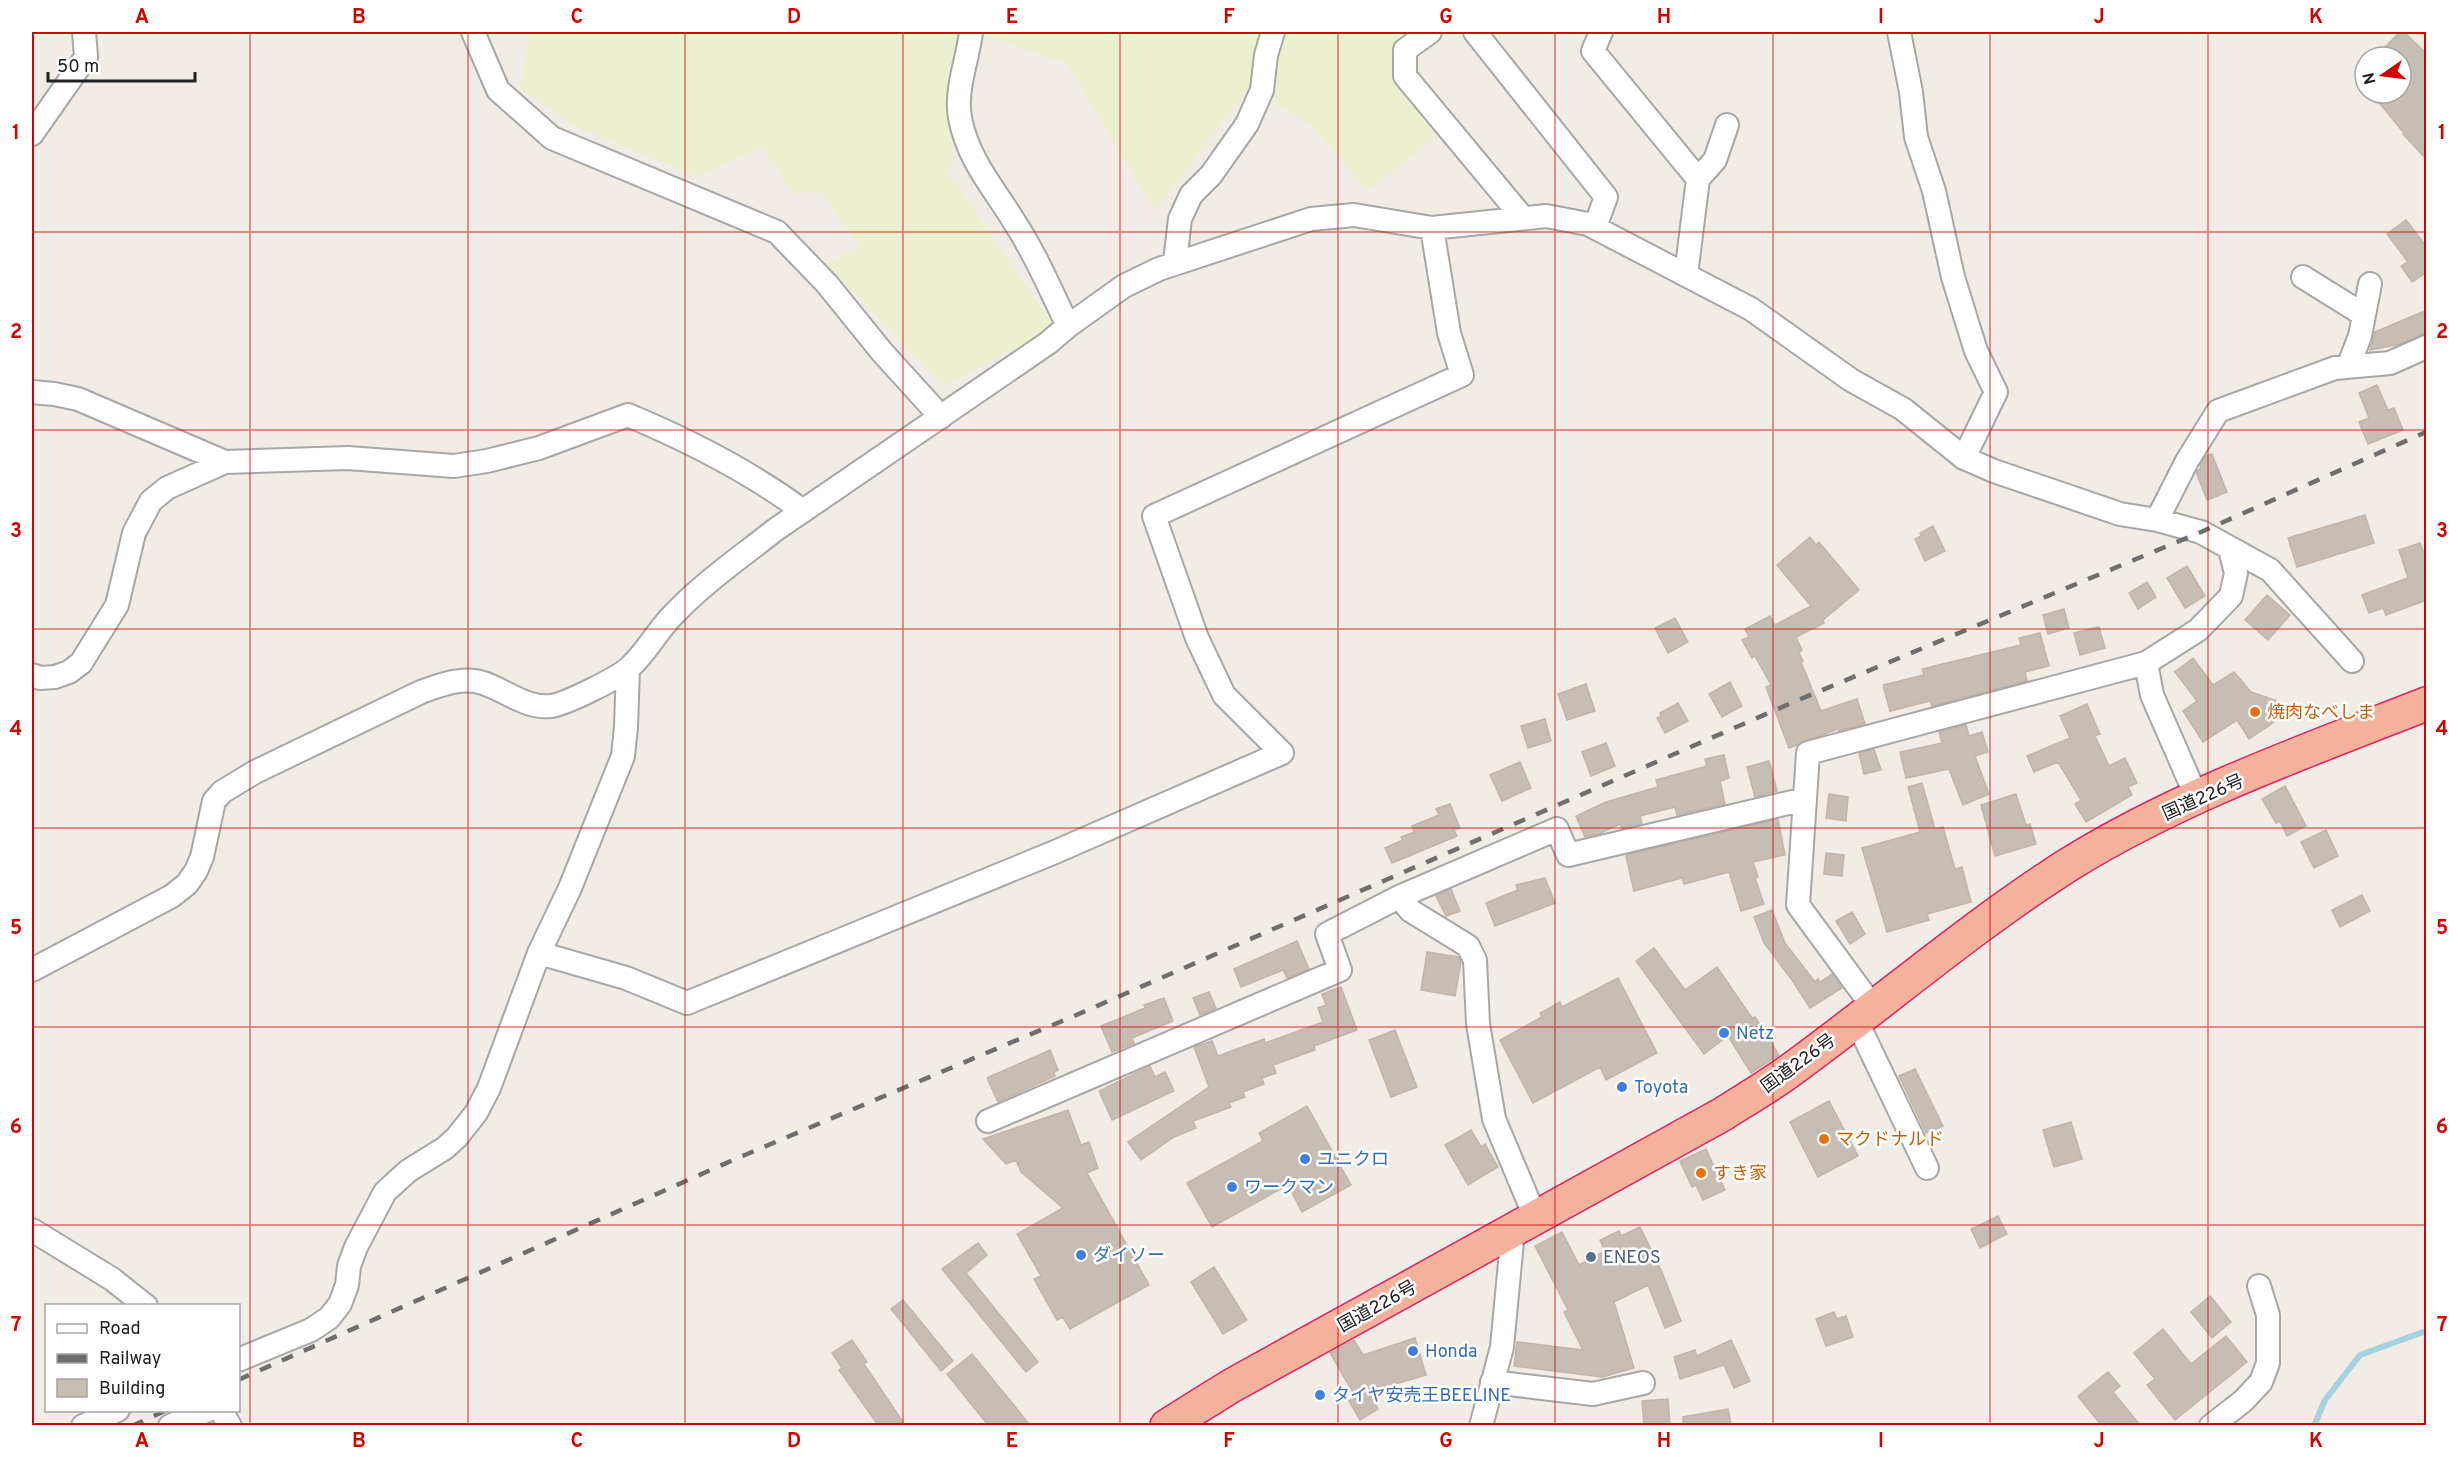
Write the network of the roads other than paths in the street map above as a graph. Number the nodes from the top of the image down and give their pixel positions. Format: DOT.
graph roads {
  1 [pos="84,32"];
  2 [pos="473,32"];
  3 [pos="971,32"];
  4 [pos="1273,32"];
  5 [pos="1430,32"];
  6 [pos="1475,32"];
  7 [pos="1601,32"];
  8 [pos="1899,32"];
  9 [pos="1727,125"];
  10 [pos="32,134"];
  11 [pos="1698,179"];
  12 [pos="1523,218"];
  13 [pos="1595,227"];
  14 [pos="1432,228"];
  15 [pos="1175,262"];
  16 [pos="1686,275"];
  17 [pos="2303,277"];
  18 [pos="2370,284"];
  19 [pos="2364,315"];
  20 [pos="1068,326"];
  21 [pos="2427,347"];
  22 [pos="2348,367"];
  23 [pos="32,392"];
  24 [pos="940,417"];
  25 [pos="1964,458"];
  26 [pos="225,462"];
  27 [pos="803,511"];
  28 [pos="2157,520"];
  29 [pos="2230,549"];
  30 [pos="2352,661"];
  31 [pos="2146,663"];
  32 [pos="628,669"];
  33 [pos="32,675"];
  34 [pos="2427,704"];
  35 [pos="2197,798"];
  36 [pos="1805,799"];
  37 [pos="1399,897"];
  38 [pos="539,953"];
  39 [pos="32,970"];
  40 [pos="1864,1013"];
  41 [pos="988,1121"];
  42 [pos="1927,1168"];
  43 [pos="1524,1225"];
  44 [pos="32,1230"];
  45 [pos="2259,1286"];
  46 [pos="145,1304"];
  47 [pos="240,1359"];
  48 [pos="1492,1382"];
  49 [pos="1643,1383"];
  50 [pos="113,1412"];
  51 [pos="203,1412"];
  52 [pos="222,1412"];
  53 [pos="83,1425"];
  54 [pos="170,1425"];
  55 [pos="230,1425"];
  56 [pos="1167,1425"];
  57 [pos="1481,1425"];
  58 [pos="2211,1425"];
  1 -- 10 [label="street"];
  2 -- 24 [label="street"];
  3 -- 20 [label="street"];
  4 -- 15 [label="street"];
  5 -- 12 [label="street"];
  6 -- 13 [label="street"];
  7 -- 11 [label="street"];
  8 -- 25 [label="street"];
  9 -- 11 [label="street"];
  11 -- 16 [label="street"];
  12 -- 13 [label="street"];
  12 -- 14 [label="street"];
  13 -- 16 [label="street"];
  14 -- 15 [label="street"];
  14 -- 38 [label="street"];
  15 -- 20 [label="street"];
  16 -- 25 [label="street"];
  17 -- 19 [label="street"];
  18 -- 19 [label="street"];
  19 -- 22 [label="street"];
  20 -- 24 [label="street"];
  21 -- 22 [label="street"];
  22 -- 28 [label="street"];
  23 -- 26 [label="street"];
  24 -- 27 [label="street"];
  25 -- 28 [label="street"];
  26 -- 27 [label="street"];
  26 -- 33 [label="street"];
  27 -- 32 [label="street"];
  28 -- 29 [label="street"];
  29 -- 30 [label="street"];
  29 -- 31 [label="street"];
  31 -- 35 [label="street"];
  31 -- 36 [label="street"];
  32 -- 38 [label="street"];
  32 -- 39 [label="street"];
  34 -- 35 [label="highway, 国道226号"];
  35 -- 40 [label="highway, 国道226号"];
  36 -- 37 [label="street"];
  36 -- 40 [label="street"];
  37 -- 41 [label="street"];
  37 -- 43 [label="street"];
  38 -- 47 [label="street"];
  40 -- 42 [label="street"];
  40 -- 43 [label="highway, 国道226号"];
  43 -- 48 [label="street"];
  43 -- 56 [label="highway, 国道226号"];
  44 -- 46 [label="street"];
  45 -- 58 [label="street"];
  48 -- 49 [label="street"];
  48 -- 57 [label="street"];
  50 -- 53 [label="street"];
  51 -- 54 [label="street"];
  52 -- 55 [label="street"];
}
